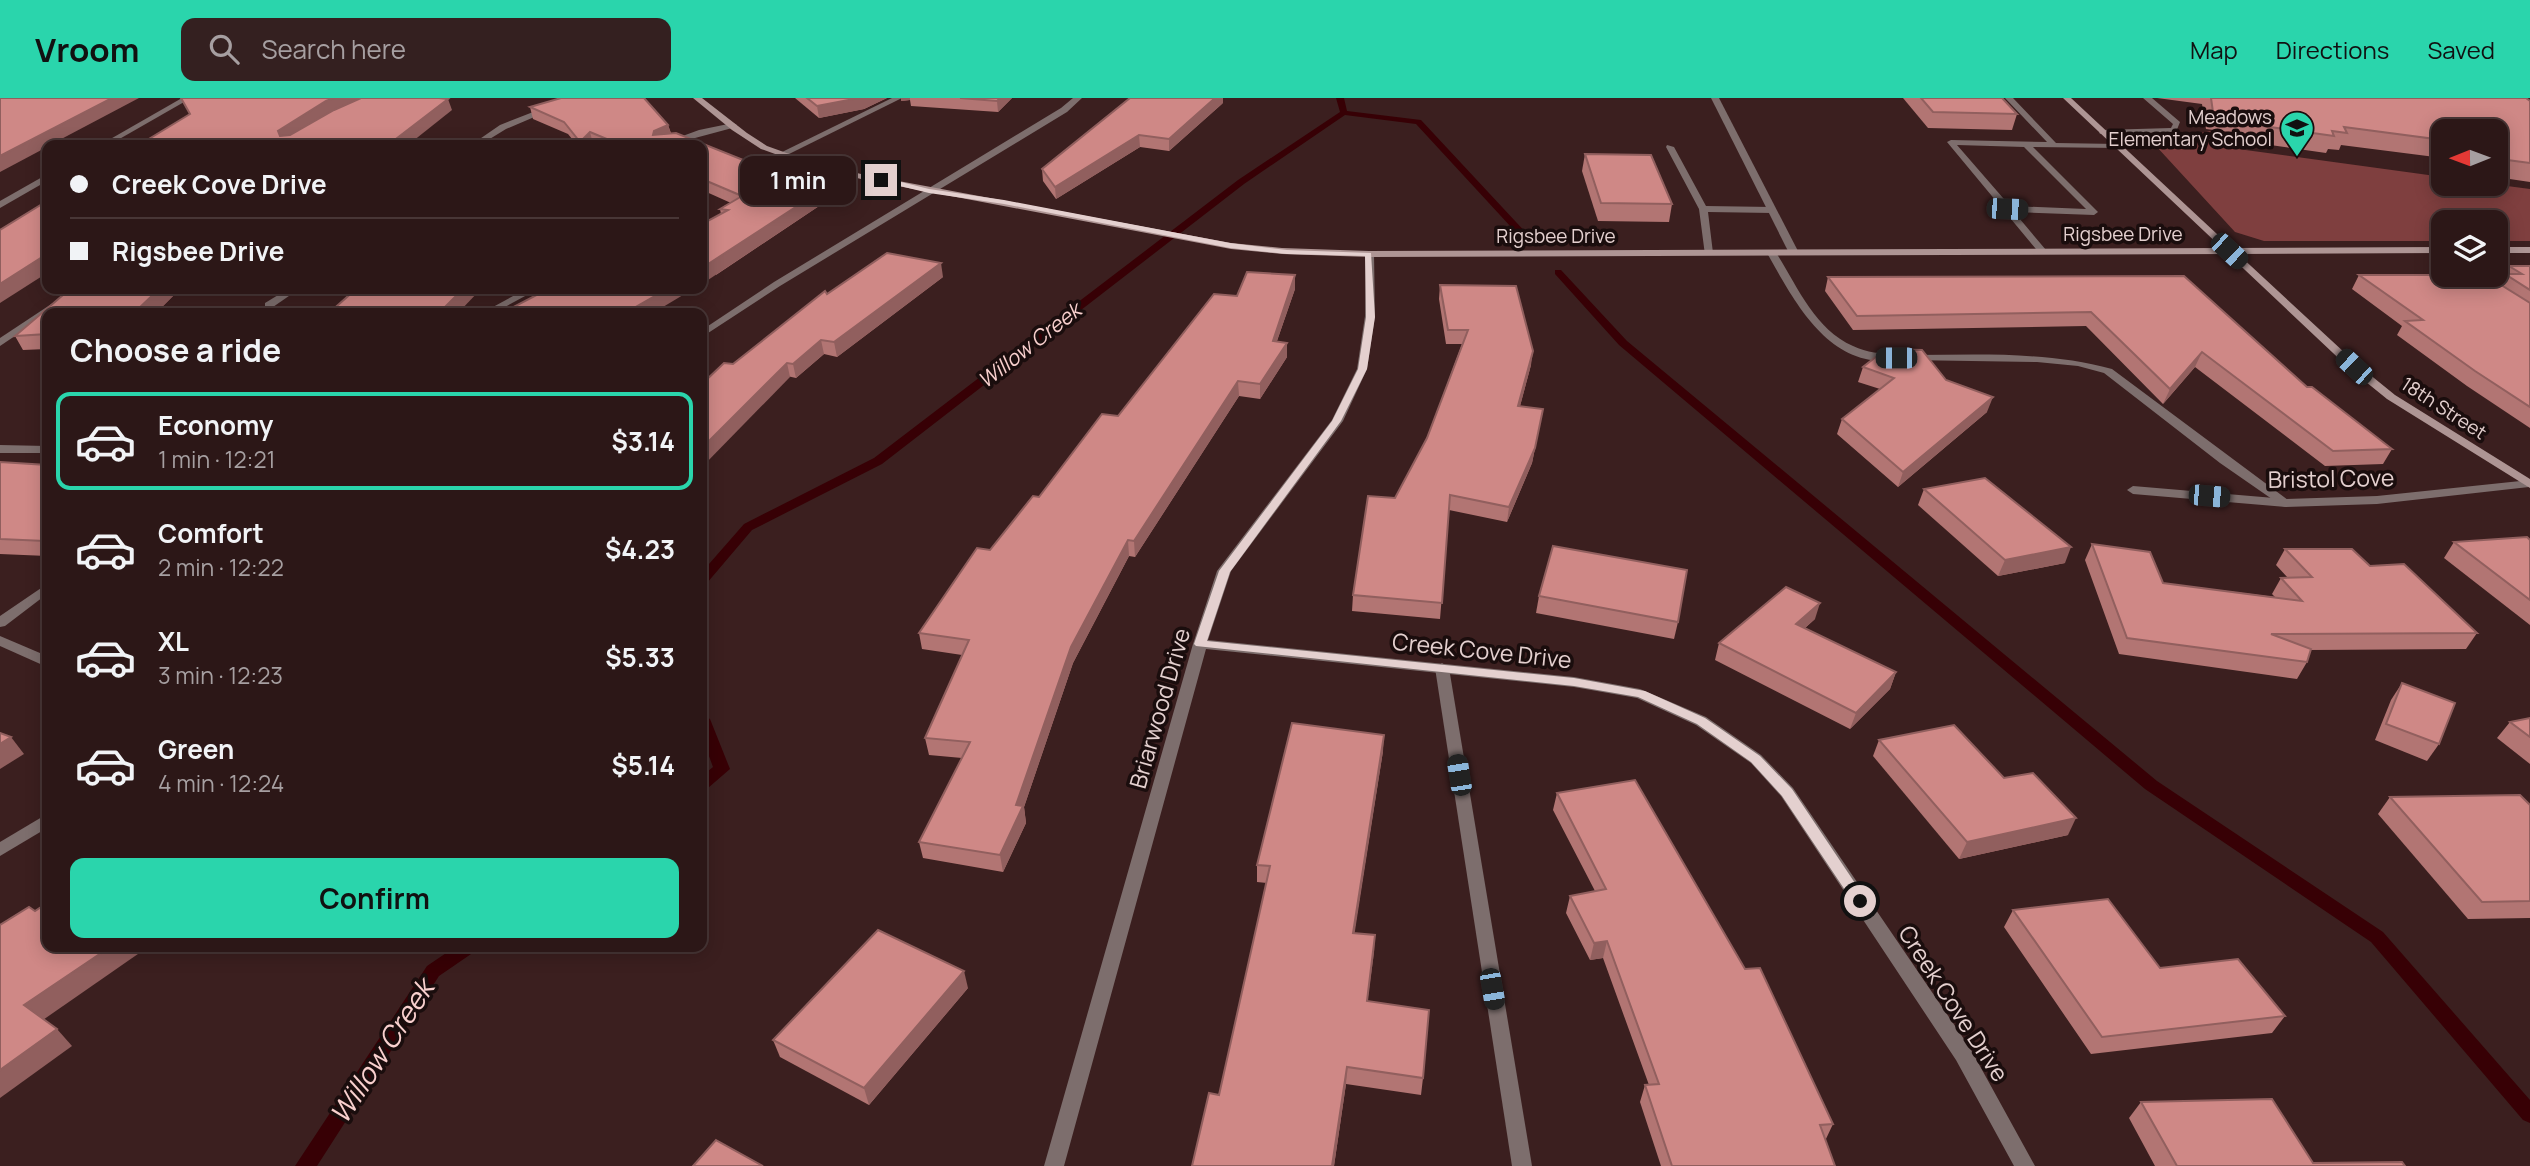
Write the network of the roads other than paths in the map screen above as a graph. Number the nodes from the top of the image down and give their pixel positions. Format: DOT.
graph roads {
  1 [pos="187,98"];
  2 [pos="697,98"];
  3 [pos="898,98"];
  4 [pos="1078,98"];
  5 [pos="1716,98"];
  6 [pos="2010,98"];
  7 [pos="2067,98"];
  8 [pos="2147,98"];
  9 [pos="555,107"];
  10 [pos="733,125"];
  11 [pos="2103,132"];
  12 [pos="113,140"];
  13 [pos="483,140"];
  14 [pos="672,140"];
  15 [pos="2026,144"];
  16 [pos="2054,145"];
  17 [pos="2118,146"];
  18 [pos="1670,147"];
  19 [pos="782,154"];
  20 [pos="42,181"];
  21 [pos="929,191"];
  22 [pos="0,205"];
  23 [pos="1703,209"];
  24 [pos="2007,209"];
  25 [pos="1772,210"];
  26 [pos="2431,250"];
  27 [pos="2508,250"];
  28 [pos="2530,250"];
  29 [pos="2229,251"];
  30 [pos="2043,252"];
  31 [pos="1708,253"];
  32 [pos="1772,253"];
  33 [pos="1794,253"];
  34 [pos="1368,254"];
  35 [pos="73,294"];
  36 [pos="286,294"];
  37 [pos="523,294"];
  38 [pos="269,305"];
  39 [pos="52,308"];
  40 [pos="497,308"];
  41 [pos="42,315"];
  42 [pos="707,331"];
  43 [pos="0,343"];
  44 [pos="0,449"];
  45 [pos="42,450"];
  46 [pos="2530,483"];
  47 [pos="2133,490"];
  48 [pos="2286,503"];
  49 [pos="42,592"];
  50 [pos="0,623"];
  51 [pos="0,640"];
  52 [pos="1200,644"];
  53 [pos="42,660"];
  54 [pos="1443,668"];
  55 [pos="42,823"];
  56 [pos="0,850"];
  57 [pos="1054,1166"];
  58 [pos="1522,1166"];
  59 [pos="2025,1166"];
  1 -- 12 [label="street"];
  2 -- 10 [label="street, Rigsbee Drive"];
  3 -- 19 [label="street"];
  4 -- 21 [label="street"];
  5 -- 25 [label="street"];
  6 -- 16 [label="street"];
  7 -- 11 [label="street, 18th Street"];
  8 -- 11 [label="street"];
  9 -- 13 [label="street"];
  10 -- 14 [label="street"];
  10 -- 19 [label="street, Rigsbee Drive"];
  11 -- 17 [label="street, 18th Street"];
  15 -- 16 [label="street"];
  15 -- 24 [label="street"];
  15 -- 24 [label="street"];
  16 -- 17 [label="street"];
  17 -- 29 [label="street, 18th Street"];
  18 -- 23 [label="street"];
  19 -- 21 [label="street, Rigsbee Drive"];
  20 -- 22 [label="street"];
  21 -- 34 [label="street, Rigsbee Drive"];
  21 -- 42 [label="street"];
  23 -- 25 [label="street"];
  23 -- 31 [label="street"];
  24 -- 30 [label="street"];
  25 -- 33 [label="street"];
  26 -- 29 [label="street, Rigsbee Drive"];
  27 -- 28 [label="street"];
  29 -- 30 [label="street, Rigsbee Drive"];
  29 -- 46 [label="street, 18th Street"];
  30 -- 33 [label="street, Rigsbee Drive"];
  31 -- 32 [label="street, Rigsbee Drive"];
  31 -- 34 [label="street, Rigsbee Drive"];
  32 -- 33 [label="street, Rigsbee Drive"];
  32 -- 48 [label="street"];
  34 -- 52 [label="street, Briarwood Drive"];
  35 -- 39 [label="street"];
  36 -- 38 [label="street"];
  37 -- 40 [label="street"];
  41 -- 43 [label="street"];
  44 -- 45 [label="street"];
  46 -- 48 [label="street, Bristol Cove"];
  47 -- 48 [label="street, Bristol Cove"];
  49 -- 50 [label="street"];
  51 -- 53 [label="street"];
  52 -- 54 [label="street, Creek Cove Drive"];
  52 -- 57 [label="street, Briarwood Drive"];
  54 -- 58 [label="street"];
  54 -- 59 [label="street, Creek Cove Drive"];
  55 -- 56 [label="street"];
}
